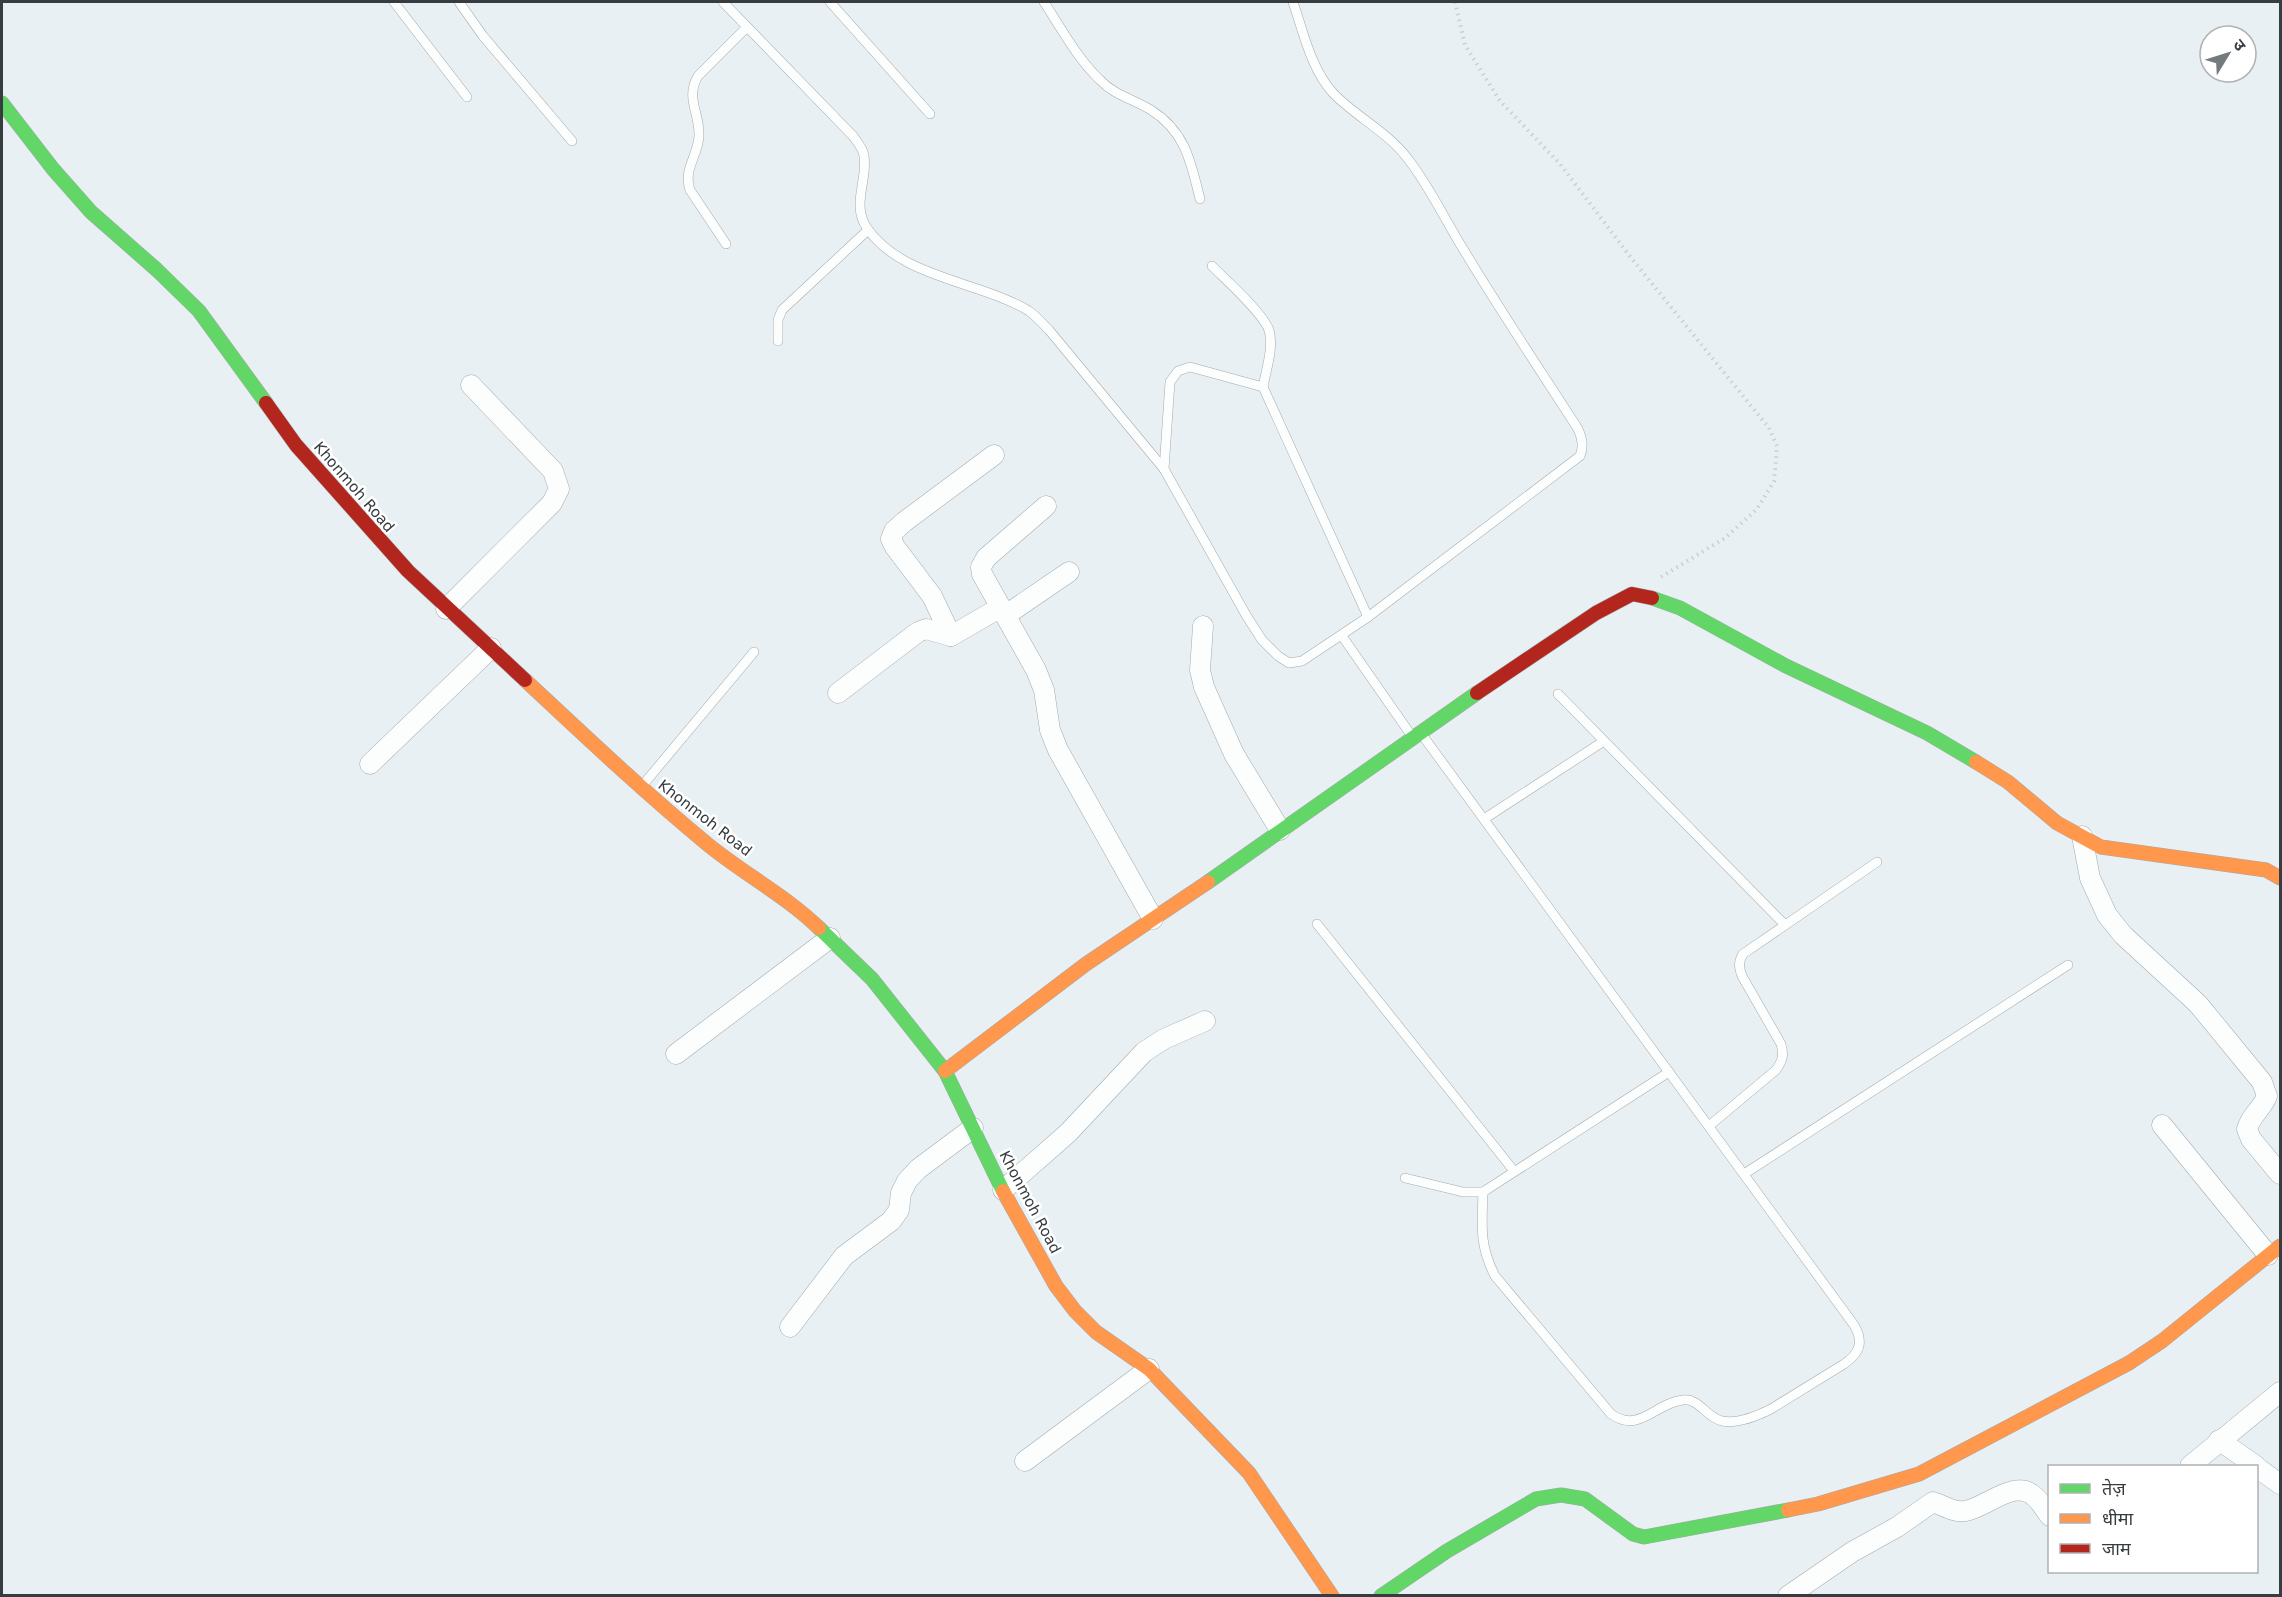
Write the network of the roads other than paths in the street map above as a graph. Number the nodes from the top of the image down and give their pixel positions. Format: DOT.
graph roads {
  1 [pos="394,2"];
  2 [pos="459,2"];
  3 [pos="723,2"];
  4 [pos="739,2"];
  5 [pos="830,2"];
  6 [pos="1044,2"];
  7 [pos="1293,2"];
  8 [pos="730,9"];
  9 [pos="747,27"];
  10 [pos="467,97"];
  11 [pos="2,103"];
  12 [pos="930,114"];
  13 [pos="572,141"];
  14 [pos="1200,200"];
  15 [pos="868,230"];
  16 [pos="726,244"];
  17 [pos="1212,266"];
  18 [pos="778,341"];
  19 [pos="471,385"];
  20 [pos="1263,387"];
  21 [pos="994,455"];
  22 [pos="1164,469"];
  23 [pos="1046,507"];
  24 [pos="1069,572"];
  25 [pos="446,609"];
  26 [pos="1004,611"];
  27 [pos="1368,617"];
  28 [pos="1203,626"];
  29 [pos="951,636"];
  30 [pos="1342,636"];
  31 [pos="491,648"];
  32 [pos="754,652"];
  33 [pos="838,693"];
  34 [pos="1558,694"];
  35 [pos="1416,734"];
  36 [pos="1604,741"];
  37 [pos="370,764"];
  38 [pos="641,788"];
  39 [pos="1484,819"];
  40 [pos="1280,830"];
  41 [pos="2082,836"];
  42 [pos="1877,862"];
  43 [pos="2280,878"];
  44 [pos="1153,919"];
  45 [pos="1317,924"];
  46 [pos="1785,925"];
  47 [pos="830,938"];
  48 [pos="2068,965"];
  49 [pos="1205,1021"];
  50 [pos="676,1054"];
  51 [pos="945,1071"];
  52 [pos="1669,1072"];
  53 [pos="2162,1125"];
  54 [pos="1709,1126"];
  55 [pos="973,1128"];
  56 [pos="1514,1171"];
  57 [pos="1744,1174"];
  58 [pos="2280,1174"];
  59 [pos="1406,1178"];
  60 [pos="1003,1190"];
  61 [pos="1483,1192"];
  62 [pos="2274,1250"];
  63 [pos="790,1327"];
  64 [pos="1149,1369"];
  65 [pos="2280,1392"];
  66 [pos="2219,1440"];
  67 [pos="1024,1461"];
  68 [pos="2192,1465"];
  69 [pos="2253,1465"];
  70 [pos="2258,1468"];
  71 [pos="1919,1474"];
  72 [pos="2280,1484"];
  73 [pos="1933,1502"];
  74 [pos="2048,1515"];
  75 [pos="1332,1596"];
  76 [pos="1382,1596"];
  77 [pos="1788,1596"];
  1 -- 10 [label="lane"];
  2 -- 13 [label="lane"];
  3 -- 8 [label="lane"];
  4 -- 8 [label="lane"];
  5 -- 12 [label="lane"];
  6 -- 14 [label="lane"];
  7 -- 27 [label="lane"];
  8 -- 9 [label="lane"];
  9 -- 15 [label="lane"];
  9 -- 16 [label="lane"];
  11 -- 25 [label="street, Khonmoh Road"];
  15 -- 18 [label="lane"];
  15 -- 22 [label="lane"];
  17 -- 20 [label="lane"];
  19 -- 25 [label="street"];
  20 -- 22 [label="lane"];
  20 -- 27 [label="lane"];
  21 -- 29 [label="street"];
  22 -- 30 [label="lane"];
  23 -- 26 [label="street"];
  24 -- 26 [label="street"];
  25 -- 31 [label="street, Khonmoh Road"];
  26 -- 29 [label="street"];
  26 -- 44 [label="street"];
  27 -- 30 [label="lane"];
  28 -- 40 [label="street"];
  29 -- 33 [label="street"];
  30 -- 35 [label="lane"];
  31 -- 37 [label="street"];
  31 -- 38 [label="street, Khonmoh Road"];
  32 -- 38 [label="lane"];
  34 -- 36 [label="lane"];
  35 -- 39 [label="lane"];
  35 -- 40 [label="street"];
  35 -- 41 [label="street"];
  36 -- 39 [label="lane"];
  36 -- 46 [label="lane"];
  38 -- 47 [label="street, Khonmoh Road"];
  39 -- 52 [label="lane"];
  40 -- 44 [label="street"];
  41 -- 43 [label="street"];
  41 -- 58 [label="street"];
  42 -- 46 [label="lane"];
  44 -- 51 [label="street"];
  45 -- 56 [label="lane"];
  46 -- 54 [label="lane"];
  47 -- 50 [label="street"];
  47 -- 51 [label="street, Khonmoh Road"];
  48 -- 57 [label="lane"];
  49 -- 60 [label="street"];
  51 -- 55 [label="street, Khonmoh Road"];
  52 -- 54 [label="lane"];
  52 -- 56 [label="lane"];
  53 -- 62 [label="street"];
  54 -- 57 [label="lane"];
  55 -- 60 [label="street, Khonmoh Road"];
  55 -- 63 [label="street"];
  56 -- 61 [label="lane"];
  57 -- 61 [label="lane"];
  59 -- 61 [label="lane"];
  60 -- 64 [label="street, Khonmoh Road"];
  62 -- 71 [label="street"];
  64 -- 67 [label="street"];
  64 -- 75 [label="street, Khonmoh Road"];
  65 -- 66 [label="street"];
  66 -- 68 [label="street"];
  66 -- 69 [label="street"];
  70 -- 72 [label="street"];
  71 -- 73 [label="street"];
  71 -- 76 [label="street"];
  73 -- 74 [label="street"];
  73 -- 77 [label="street"];
}
